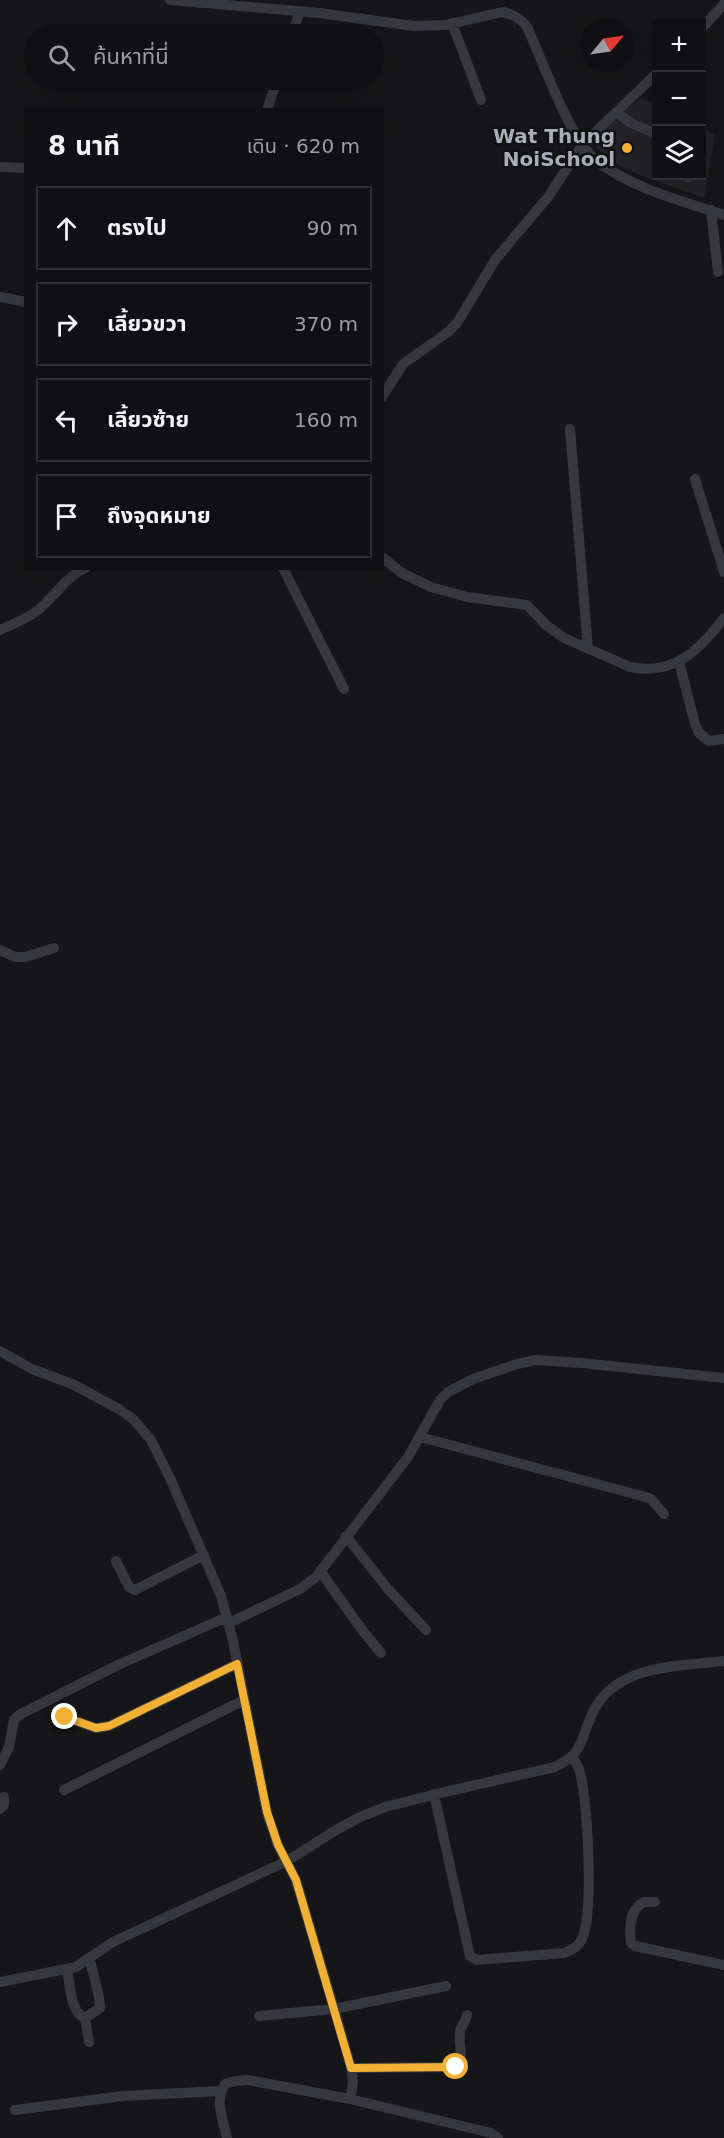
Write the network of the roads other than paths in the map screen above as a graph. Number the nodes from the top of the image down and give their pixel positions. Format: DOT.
graph roads {
  1 [pos="170,0"];
  2 [pos="506,0"];
  3 [pos="724,4"];
  4 [pos="300,11"];
  5 [pos="502,12"];
  6 [pos="452,23"];
  7 [pos="295,24"];
  8 [pos="706,24"];
  9 [pos="652,79"];
  10 [pos="274,90"];
  11 [pos="481,99"];
  12 [pos="268,108"];
  13 [pos="617,112"];
  14 [pos="652,132"];
  15 [pos="583,144"];
  16 [pos="0,167"];
  17 [pos="24,168"];
  18 [pos="711,210"];
  19 [pos="724,214"];
  20 [pos="718,272"];
  21 [pos="0,297"];
  22 [pos="24,302"];
  23 [pos="384,394"];
  24 [pos="570,429"];
  25 [pos="695,479"];
  26 [pos="384,559"];
  27 [pos="82,570"];
  28 [pos="284,570"];
  29 [pos="724,572"];
  30 [pos="724,618"];
  31 [pos="0,630"];
  32 [pos="588,649"];
  33 [pos="679,662"];
  34 [pos="344,689"];
  35 [pos="724,739"];
  36 [pos="54,948"];
  37 [pos="0,950"];
  38 [pos="0,1351"];
  39 [pos="724,1378"];
  40 [pos="420,1437"];
  41 [pos="664,1514"];
  42 [pos="346,1536"];
  43 [pos="204,1555"];
  44 [pos="116,1561"];
  45 [pos="320,1571"];
  46 [pos="228,1620"];
  47 [pos="426,1630"];
  48 [pos="381,1653"];
  49 [pos="724,1661"];
  50 [pos="237,1664"];
  51 [pos="244,1700"];
  52 [pos="65,1717"];
  53 [pos="572,1757"];
  54 [pos="0,1765"];
  55 [pos="64,1790"];
  56 [pos="434,1794"];
  57 [pos="4,1797"];
  58 [pos="0,1809"];
  59 [pos="287,1861"];
  60 [pos="655,1902"];
  61 [pos="90,1958"];
  62 [pos="724,1965"];
  63 [pos="68,1969"];
  64 [pos="0,1982"];
  65 [pos="446,1986"];
  66 [pos="334,2009"];
  67 [pos="467,2015"];
  68 [pos="259,2016"];
  69 [pos="85,2018"];
  70 [pos="89,2042"];
  71 [pos="351,2068"];
  72 [pos="220,2091"];
  73 [pos="350,2099"];
  74 [pos="15,2110"];
  75 [pos="227,2138"];
  76 [pos="498,2138"];
  1 -- 4 [label="street"];
  2 -- 5 [label="street"];
  3 -- 8 [label="street"];
  4 -- 6 [label="street"];
  4 -- 7 [label="street"];
  5 -- 6 [label="street"];
  5 -- 15 [label="street"];
  6 -- 11 [label="street"];
  9 -- 13 [label="street"];
  10 -- 12 [label="street"];
  13 -- 14 [label="street"];
  13 -- 15 [label="street"];
  15 -- 18 [label="street"];
  15 -- 23 [label="street"];
  16 -- 17 [label="street"];
  18 -- 19 [label="street"];
  18 -- 20 [label="street"];
  21 -- 22 [label="street"];
  24 -- 32 [label="street"];
  25 -- 29 [label="street"];
  26 -- 32 [label="street"];
  27 -- 31 [label="street"];
  28 -- 34 [label="street"];
  30 -- 33 [label="street"];
  32 -- 33 [label="street"];
  33 -- 35 [label="street"];
  36 -- 37 [label="street"];
  38 -- 43 [label="street"];
  39 -- 40 [label="street"];
  40 -- 41 [label="street"];
  40 -- 42 [label="street"];
  42 -- 45 [label="street"];
  42 -- 47 [label="street"];
  43 -- 44 [label="street"];
  43 -- 46 [label="street"];
  45 -- 46 [label="street"];
  45 -- 48 [label="street"];
  46 -- 50 [label="street"];
  46 -- 54 [label="street"];
  49 -- 53 [label="street"];
  50 -- 51 [label="street"];
  50 -- 52 [label="street"];
  51 -- 55 [label="street"];
  51 -- 59 [label="street"];
  53 -- 56 [label="street"];
  53 -- 56 [label="street"];
  56 -- 59 [label="street"];
  57 -- 58 [label="street"];
  59 -- 61 [label="street"];
  59 -- 66 [label="street"];
  60 -- 62 [label="street"];
  61 -- 63 [label="street"];
  61 -- 69 [label="street"];
  63 -- 64 [label="street"];
  63 -- 69 [label="street"];
  65 -- 66 [label="street"];
  66 -- 68 [label="street"];
  66 -- 71 [label="street"];
  67 -- 71 [label="street"];
  69 -- 70 [label="street"];
  71 -- 73 [label="street"];
  72 -- 73 [label="street"];
  72 -- 74 [label="street"];
  72 -- 75 [label="street"];
  73 -- 76 [label="street"];
}
